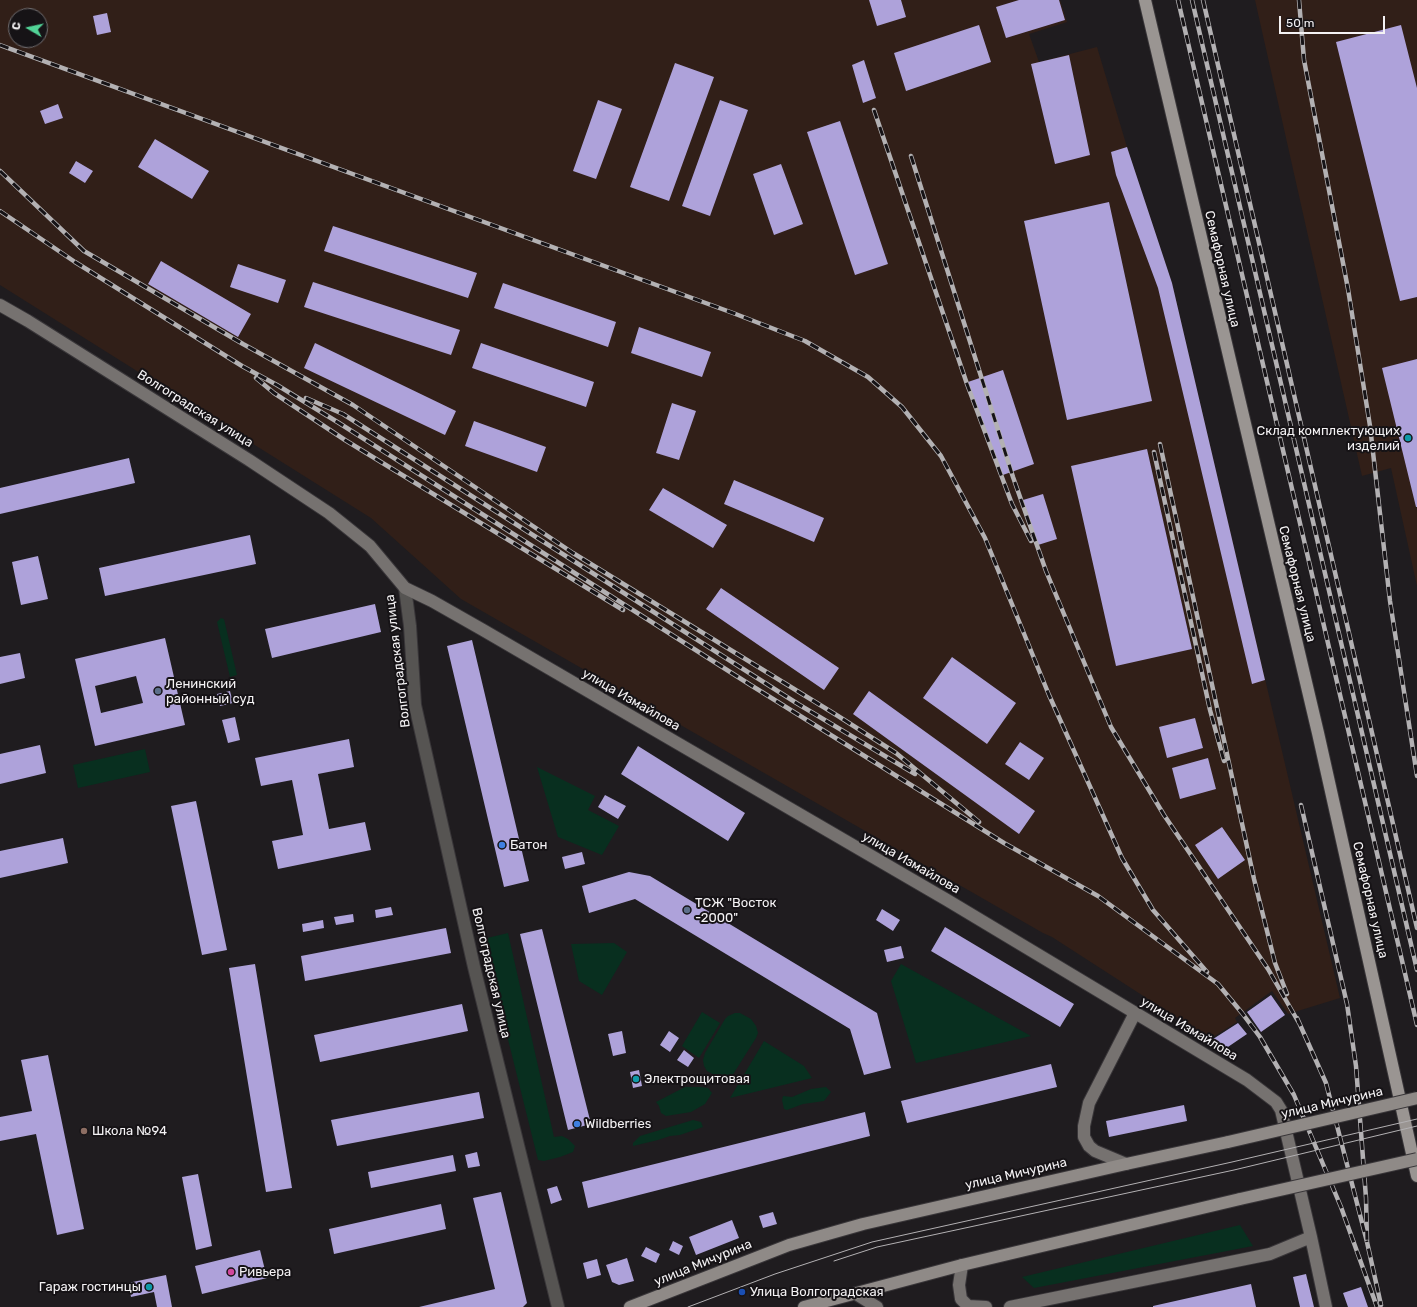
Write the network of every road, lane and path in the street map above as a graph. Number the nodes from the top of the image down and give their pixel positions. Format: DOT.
graph roads {
  1 [pos="1145,0"];
  2 [pos="0,306"];
  3 [pos="405,588"];
  4 [pos="1135,1013"];
  5 [pos="1417,1098"];
  6 [pos="1417,1159"];
  7 [pos="1126,1164"];
  8 [pos="1417,1176"];
  9 [pos="1311,1237"];
  10 [pos="962,1265"];
  11 [pos="856,1294"];
  12 [pos="558,1307"];
  13 [pos="630,1307"];
  14 [pos="804,1307"];
  15 [pos="877,1307"];
  16 [pos="986,1307"];
  17 [pos="1010,1307"];
  18 [pos="1326,1307"];
  1 -- 8 [label="highway, Семафорная улица"];
  2 -- 3 [label="main road, Волгоградская улица"];
  3 -- 4 [label="main road, улица Измайлова"];
  3 -- 12 [label="street, Волгоградская улица"];
  4 -- 7 [label="main road"];
  4 -- 9 [label="main road, улица Измайлова"];
  5 -- 7 [label="main road, улица Мичурина, bridge"];
  6 -- 10 [label="main road, bridge"];
  7 -- 13 [label="main road, улица Мичурина"];
  9 -- 17 [label="main road"];
  9 -- 18 [label="main road, улица Измайлова"];
  10 -- 11 [label="main road"];
  10 -- 16 [label="main road"];
  11 -- 14 [label="main road"];
  11 -- 15 [label="main road"];
}
